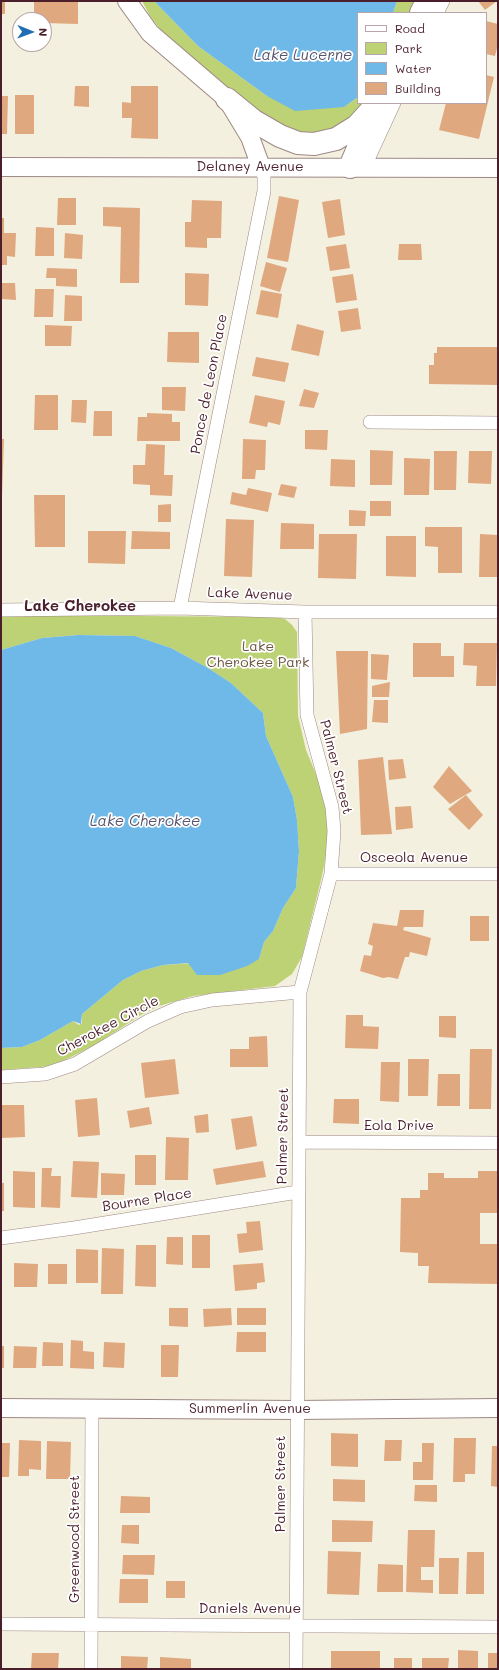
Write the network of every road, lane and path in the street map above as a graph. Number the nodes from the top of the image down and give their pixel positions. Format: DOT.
graph roads {
  1 [pos="128,1"];
  2 [pos="427,1"];
  3 [pos="443,1"];
  4 [pos="422,12"];
  5 [pos="438,12"];
  6 [pos="227,99"];
  7 [pos="382,104"];
  8 [pos="1,167"];
  9 [pos="261,167"];
  10 [pos="357,168"];
  11 [pos="498,168"];
  12 [pos="370,422"];
  13 [pos="498,423"];
  14 [pos="180,608"];
  15 [pos="1,610"];
  16 [pos="305,612"];
  17 [pos="498,612"];
  18 [pos="331,874"];
  19 [pos="498,874"];
  20 [pos="300,992"];
  21 [pos="1,1077"];
  22 [pos="299,1142"];
  23 [pos="498,1143"];
  24 [pos="298,1192"];
  25 [pos="1,1238"];
  26 [pos="1,1408"];
  27 [pos="92,1408"];
  28 [pos="498,1408"];
  29 [pos="296,1410"];
  30 [pos="1,1624"];
  31 [pos="91,1624"];
  32 [pos="297,1625"];
  33 [pos="498,1626"];
  34 [pos="91,1669"];
  35 [pos="296,1669"];
  1 -- 6 [label="street"];
  2 -- 4 [label="highway"];
  3 -- 5 [label="street"];
  6 -- 7 [label="highway"];
  6 -- 9 [label="street"];
  7 -- 10 [label="highway"];
  8 -- 9 [label="street, Delaney Avenue"];
  9 -- 10 [label="street, Delaney Avenue"];
  9 -- 14 [label="street, Ponce de Leon Place"];
  10 -- 11 [label="street, Delaney Avenue"];
  12 -- 13 [label="street"];
  14 -- 15 [label="street, Lake Avenue"];
  14 -- 16 [label="street, Lake Avenue"];
  16 -- 17 [label="street, Lake Avenue"];
  16 -- 18 [label="street, Palmer Street"];
  18 -- 19 [label="street, Osceola Avenue"];
  18 -- 20 [label="street, Palmer Street"];
  20 -- 21 [label="street, Cherokee Circle"];
  20 -- 22 [label="street, Palmer Street"];
  22 -- 23 [label="street, Eola Drive"];
  22 -- 24 [label="street, Palmer Street"];
  24 -- 25 [label="street, Bourne Place"];
  24 -- 29 [label="street, Palmer Street"];
  26 -- 27 [label="street, Summerlin Avenue"];
  27 -- 29 [label="street, Summerlin Avenue"];
  27 -- 31 [label="street, Greenwood Street"];
  28 -- 29 [label="street, Summerlin Avenue"];
  29 -- 32 [label="street, Palmer Street"];
  30 -- 31 [label="street, Daniels Avenue"];
  31 -- 32 [label="street, Daniels Avenue"];
  31 -- 34 [label="street, Greenwood Street"];
  32 -- 33 [label="street, Daniels Avenue"];
  32 -- 35 [label="street, Palmer Street"];
}
